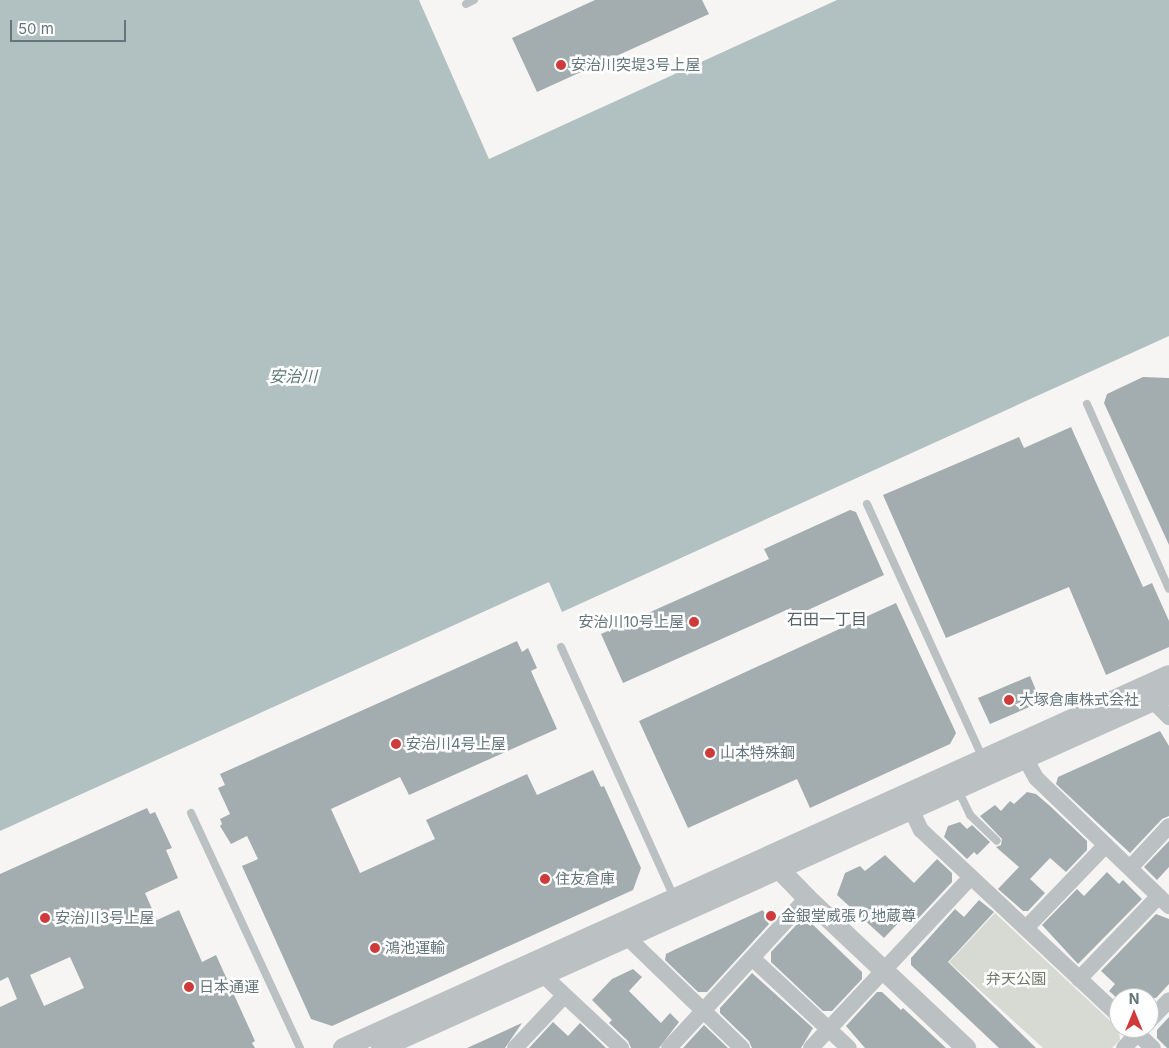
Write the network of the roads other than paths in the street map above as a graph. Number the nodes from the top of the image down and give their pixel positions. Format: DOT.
graph roads {
  1 [pos="474,0"];
  2 [pos="466,4"];
  3 [pos="1087,404"];
  4 [pos="867,504"];
  5 [pos="1169,589"];
  6 [pos="561,647"];
  7 [pos="1169,675"];
  8 [pos="1161,697"];
  9 [pos="1169,717"];
  10 [pos="1025,758"];
  11 [pos="983,759"];
  12 [pos="958,789"];
  13 [pos="911,809"];
  14 [pos="191,813"];
  15 [pos="1169,826"];
  16 [pos="997,841"];
  17 [pos="1106,845"];
  18 [pos="776,861"];
  19 [pos="1130,868"];
  20 [pos="971,876"];
  21 [pos="674,897"];
  22 [pos="808,898"];
  23 [pos="1164,901"];
  24 [pos="1026,928"];
  25 [pos="627,937"];
  26 [pos="752,958"];
  27 [pos="884,970"];
  28 [pos="544,975"];
  29 [pos="1079,979"];
  30 [pos="564,996"];
  31 [pos="1169,1000"];
  32 [pos="1109,1007"];
  33 [pos="1159,1010"];
  34 [pos="703,1011"];
  35 [pos="829,1029"];
  36 [pos="1144,1038"];
  37 [pos="300,1048"];
  38 [pos="343,1048"];
  39 [pos="381,1048"];
  40 [pos="515,1048"];
  41 [pos="621,1048"];
  42 [pos="669,1048"];
  43 [pos="742,1048"];
  44 [pos="811,1048"];
  45 [pos="849,1048"];
  46 [pos="966,1048"];
  47 [pos="1153,1048"];
  1 -- 2 [label="lane"];
  3 -- 5 [label="lane"];
  4 -- 11 [label="lane"];
  6 -- 21 [label="lane"];
  7 -- 11 [label="street"];
  8 -- 9 [label="street"];
  8 -- 10 [label="street"];
  10 -- 12 [label="street"];
  10 -- 17 [label="street"];
  11 -- 18 [label="street"];
  12 -- 13 [label="street"];
  12 -- 16 [label="lane"];
  13 -- 18 [label="street"];
  13 -- 20 [label="street"];
  14 -- 37 [label="lane"];
  15 -- 19 [label="street"];
  17 -- 19 [label="street"];
  17 -- 24 [label="street"];
  18 -- 21 [label="street"];
  18 -- 22 [label="street"];
  18 -- 25 [label="street"];
  19 -- 23 [label="street"];
  20 -- 24 [label="street"];
  20 -- 27 [label="street"];
  21 -- 38 [label="street"];
  22 -- 26 [label="street"];
  22 -- 27 [label="street"];
  23 -- 29 [label="street"];
  24 -- 29 [label="street"];
  25 -- 28 [label="street"];
  25 -- 34 [label="street"];
  26 -- 34 [label="street"];
  26 -- 35 [label="street"];
  27 -- 35 [label="street"];
  27 -- 46 [label="street"];
  28 -- 30 [label="street"];
  28 -- 39 [label="street"];
  29 -- 32 [label="street"];
  30 -- 40 [label="street"];
  30 -- 41 [label="street"];
  31 -- 33 [label="street"];
  34 -- 42 [label="street"];
  34 -- 43 [label="street"];
  35 -- 44 [label="street"];
  35 -- 45 [label="street"];
  36 -- 47 [label="street"];
}
